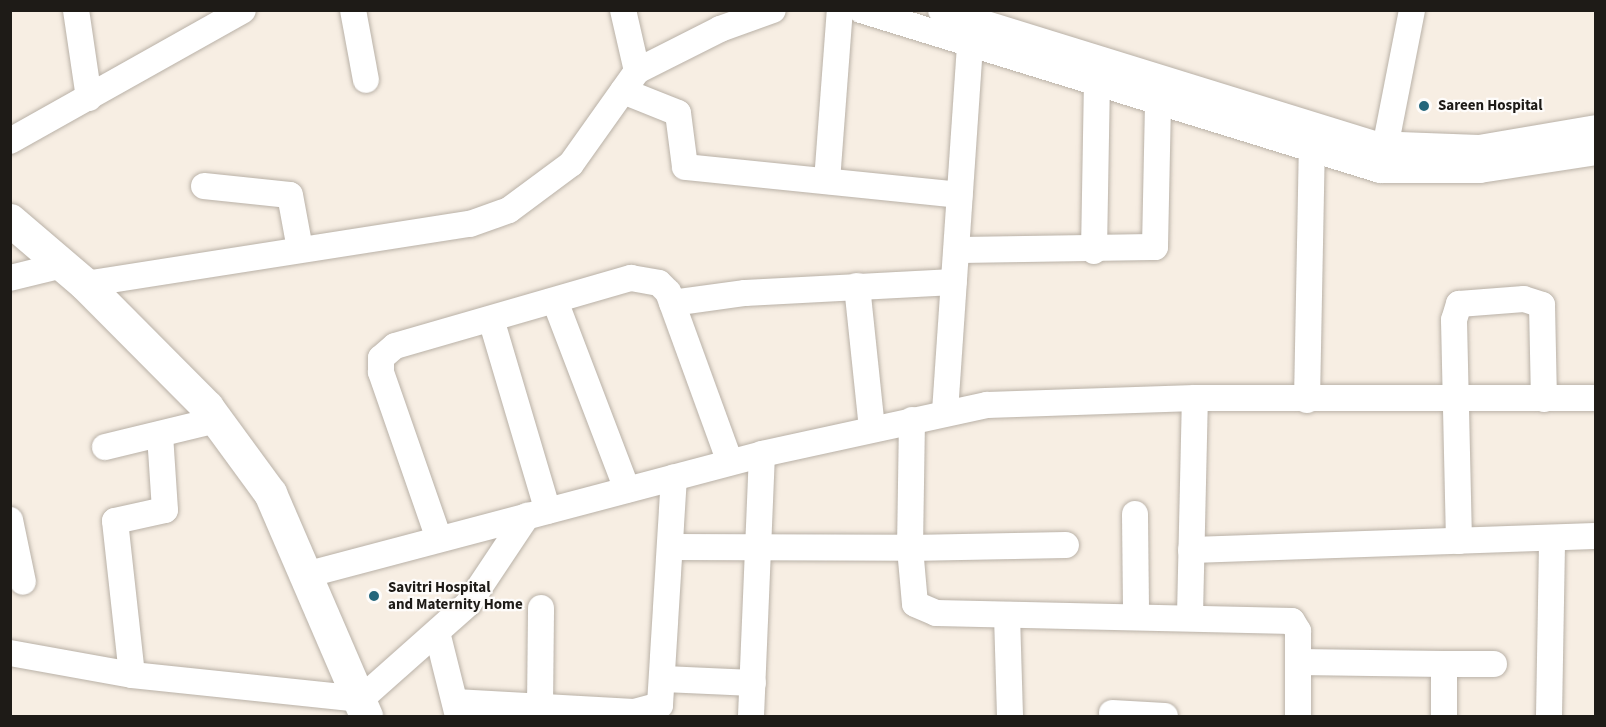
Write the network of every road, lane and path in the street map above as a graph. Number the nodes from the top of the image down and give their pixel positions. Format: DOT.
graph roads {
  1 [pos="76,10"];
  2 [pos="243,10"];
  3 [pos="353,10"];
  4 [pos="623,10"];
  5 [pos="774,10"];
  6 [pos="840,10"];
  7 [pos="861,10"];
  8 [pos="941,10"];
  9 [pos="1412,10"];
  10 [pos="971,32"];
  11 [pos="366,80"];
  12 [pos="630,81"];
  13 [pos="1097,83"];
  14 [pos="89,98"];
  15 [pos="1158,102"];
  16 [pos="1596,128"];
  17 [pos="1311,139"];
  18 [pos="10,141"];
  19 [pos="1596,152"];
  20 [pos="1383,158"];
  21 [pos="827,181"];
  22 [pos="204,186"];
  23 [pos="960,195"];
  24 [pos="10,220"];
  25 [pos="300,249"];
  26 [pos="958,250"];
  27 [pos="1094,251"];
  28 [pos="74,275"];
  29 [pos="10,278"];
  30 [pos="954,282"];
  31 [pos="857,286"];
  32 [pos="555,302"];
  33 [pos="672,303"];
  34 [pos="491,320"];
  35 [pos="1195,398"];
  36 [pos="1596,398"];
  37 [pos="1544,399"];
  38 [pos="1307,400"];
  39 [pos="1454,401"];
  40 [pos="945,412"];
  41 [pos="217,420"];
  42 [pos="912,420"];
  43 [pos="872,429"];
  44 [pos="160,434"];
  45 [pos="105,447"];
  46 [pos="762,454"];
  47 [pos="730,462"];
  48 [pos="674,477"];
  49 [pos="627,490"];
  50 [pos="538,513"];
  51 [pos="1135,514"];
  52 [pos="10,520"];
  53 [pos="1596,536"];
  54 [pos="1552,537"];
  55 [pos="439,539"];
  56 [pos="1459,541"];
  57 [pos="1066,545"];
  58 [pos="671,547"];
  59 [pos="757,547"];
  60 [pos="910,548"];
  61 [pos="1191,550"];
  62 [pos="309,574"];
  63 [pos="23,582"];
  64 [pos="541,608"];
  65 [pos="1007,615"];
  66 [pos="1136,615"];
  67 [pos="1190,615"];
  68 [pos="438,636"];
  69 [pos="10,653"];
  70 [pos="1298,662"];
  71 [pos="1444,664"];
  72 [pos="1494,664"];
  73 [pos="132,675"];
  74 [pos="664,679"];
  75 [pos="753,682"];
  76 [pos="540,706"];
  77 [pos="364,708"];
  78 [pos="456,709"];
  79 [pos="1112,712"];
  80 [pos="752,717"];
  81 [pos="1010,717"];
  82 [pos="1165,717"];
  83 [pos="1298,717"];
  84 [pos="1444,717"];
  85 [pos="1548,717"];
  1 -- 14 [label="street"];
  2 -- 14 [label="street"];
  3 -- 11 [label="street"];
  4 -- 12 [label="street"];
  5 -- 12 [label="street"];
  6 -- 21 [label="street"];
  7 -- 10 [label="street"];
  8 -- 10 [label="street"];
  9 -- 20 [label="street"];
  10 -- 13 [label="street"];
  10 -- 17 [label="street"];
  10 -- 23 [label="street"];
  12 -- 21 [label="street"];
  12 -- 25 [label="street"];
  13 -- 15 [label="street"];
  13 -- 27 [label="street"];
  14 -- 18 [label="street"];
  15 -- 17 [label="street"];
  15 -- 27 [label="street"];
  16 -- 20 [label="street"];
  17 -- 20 [label="street"];
  17 -- 38 [label="street"];
  19 -- 20 [label="street"];
  21 -- 23 [label="street"];
  22 -- 25 [label="street"];
  23 -- 26 [label="street"];
  24 -- 28 [label="main road"];
  25 -- 28 [label="street"];
  26 -- 27 [label="street"];
  26 -- 30 [label="street"];
  28 -- 29 [label="street"];
  28 -- 41 [label="main road"];
  30 -- 31 [label="street"];
  30 -- 40 [label="street"];
  31 -- 33 [label="street"];
  31 -- 43 [label="street"];
  32 -- 33 [label="street"];
  32 -- 34 [label="street"];
  32 -- 49 [label="street"];
  33 -- 47 [label="street"];
  34 -- 50 [label="street"];
  34 -- 55 [label="street"];
  35 -- 38 [label="street"];
  35 -- 40 [label="street"];
  35 -- 61 [label="street"];
  36 -- 37 [label="street"];
  37 -- 39 [label="street"];
  37 -- 39 [label="street"];
  38 -- 39 [label="street"];
  39 -- 56 [label="street"];
  40 -- 42 [label="street"];
  41 -- 44 [label="street"];
  41 -- 62 [label="main road"];
  42 -- 43 [label="street"];
  42 -- 60 [label="street"];
  43 -- 46 [label="street"];
  44 -- 45 [label="street"];
  44 -- 73 [label="street"];
  46 -- 47 [label="street"];
  46 -- 59 [label="street"];
  47 -- 48 [label="street"];
  48 -- 49 [label="street"];
  48 -- 58 [label="street"];
  49 -- 50 [label="street"];
  50 -- 55 [label="street"];
  50 -- 68 [label="street"];
  51 -- 66 [label="street"];
  52 -- 63 [label="street"];
  53 -- 54 [label="street"];
  54 -- 56 [label="street"];
  54 -- 85 [label="street"];
  55 -- 62 [label="street"];
  56 -- 61 [label="street"];
  57 -- 60 [label="street"];
  58 -- 59 [label="street"];
  58 -- 74 [label="street"];
  59 -- 60 [label="street"];
  59 -- 75 [label="street"];
  60 -- 65 [label="street"];
  61 -- 67 [label="street"];
  62 -- 77 [label="main road"];
  64 -- 76 [label="street"];
  65 -- 66 [label="street"];
  65 -- 81 [label="street"];
  66 -- 67 [label="street"];
  67 -- 70 [label="street"];
  68 -- 77 [label="street"];
  68 -- 78 [label="street"];
  69 -- 73 [label="street"];
  70 -- 71 [label="street"];
  70 -- 83 [label="street"];
  71 -- 72 [label="street"];
  71 -- 84 [label="street"];
  73 -- 77 [label="street"];
  74 -- 75 [label="street"];
  74 -- 76 [label="street"];
  75 -- 80 [label="street"];
  76 -- 78 [label="street"];
  79 -- 82 [label="street"];
}
